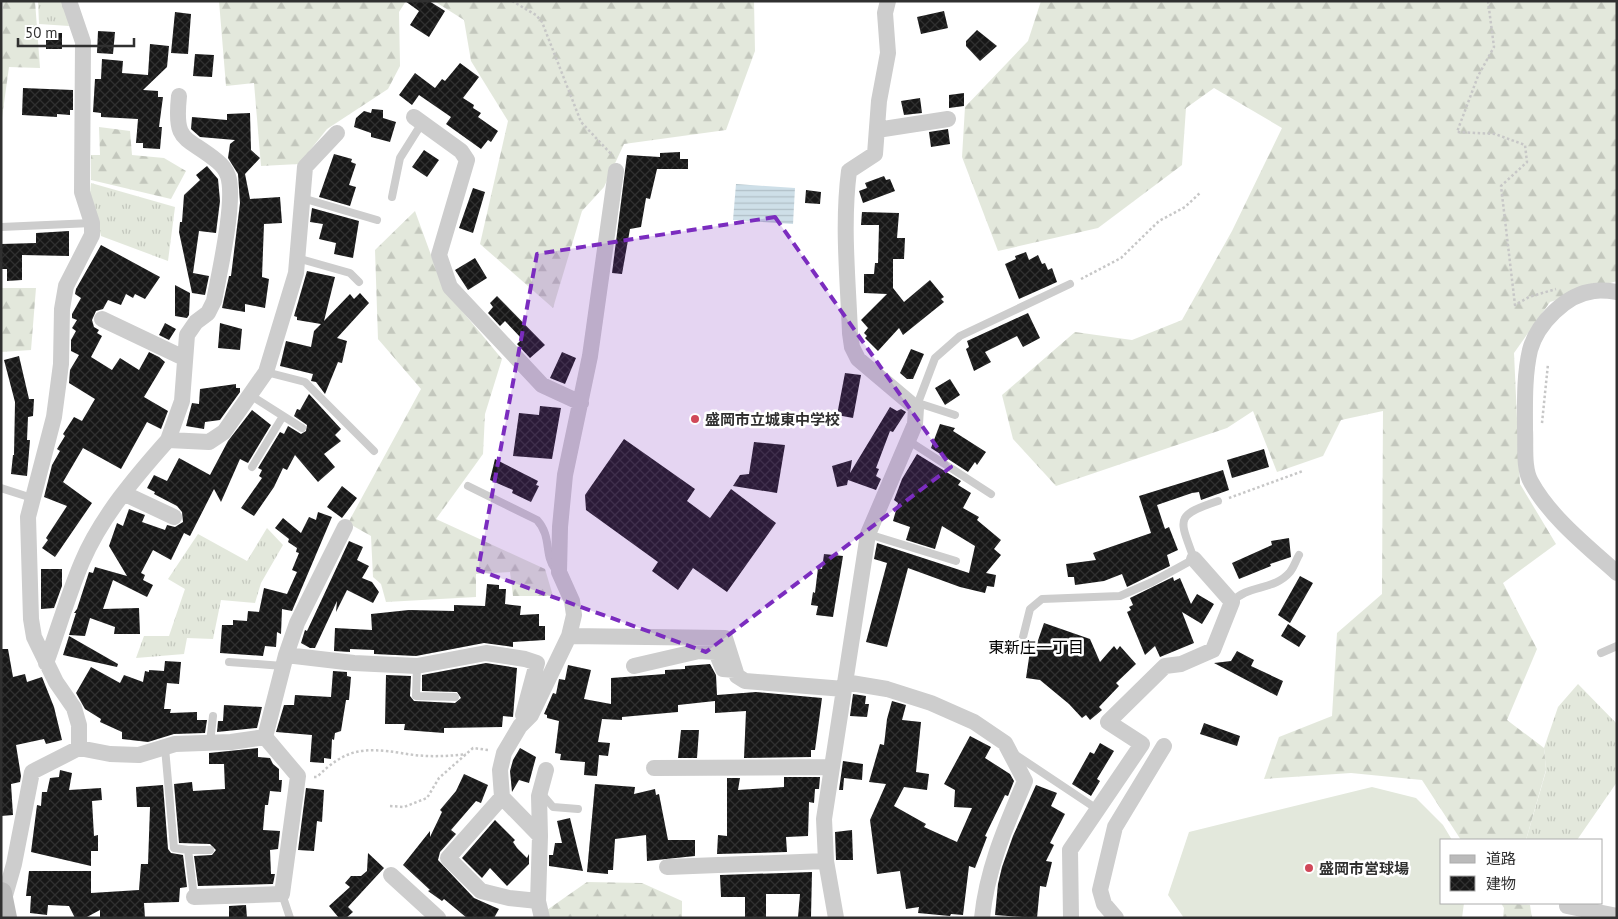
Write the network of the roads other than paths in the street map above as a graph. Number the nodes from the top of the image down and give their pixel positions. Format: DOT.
graph roads {
  1 [pos="69,1"];
  2 [pos="888,1"];
  3 [pos="179,96"];
  4 [pos="948,119"];
  5 [pos="418,120"];
  6 [pos="877,130"];
  7 [pos="337,133"];
  8 [pos="616,171"];
  9 [pos="392,197"];
  10 [pos="302,198"];
  11 [pos="377,220"];
  12 [pos="92,223"];
  13 [pos="1,227"];
  14 [pos="297,258"];
  15 [pos="359,282"];
  16 [pos="1070,284"];
  17 [pos="1617,292"];
  18 [pos="102,319"];
  19 [pos="184,358"];
  20 [pos="266,372"];
  21 [pos="250,395"];
  22 [pos="582,403"];
  23 [pos="917,405"];
  24 [pos="956,415"];
  25 [pos="283,416"];
  26 [pos="302,428"];
  27 [pos="168,440"];
  28 [pos="909,441"];
  29 [pos="374,451"];
  30 [pos="252,467"];
  31 [pos="468,486"];
  32 [pos="1,488"];
  33 [pos="125,494"];
  34 [pos="990,494"];
  35 [pos="32,498"];
  36 [pos="1218,501"];
  37 [pos="174,517"];
  38 [pos="345,527"];
  39 [pos="868,534"];
  40 [pos="1299,555"];
  41 [pos="1194,559"];
  42 [pos="956,561"];
  43 [pos="559,572"];
  44 [pos="1617,573"];
  45 [pos="1232,602"];
  46 [pos="569,636"];
  47 [pos="1022,641"];
  48 [pos="1617,646"];
  49 [pos="1601,653"];
  50 [pos="285,660"];
  51 [pos="229,662"];
  52 [pos="46,663"];
  53 [pos="417,666"];
  54 [pos="634,666"];
  55 [pos="735,670"];
  56 [pos="845,685"];
  57 [pos="455,697"];
  58 [pos="214,716"];
  59 [pos="520,726"];
  60 [pos="265,737"];
  61 [pos="210,743"];
  62 [pos="1164,746"];
  63 [pos="79,748"];
  64 [pos="165,748"];
  65 [pos="1010,750"];
  66 [pos="832,767"];
  67 [pos="654,768"];
  68 [pos="546,770"];
  69 [pos="540,792"];
  70 [pos="502,797"];
  71 [pos="578,809"];
  72 [pos="1097,809"];
  73 [pos="540,836"];
  74 [pos="188,850"];
  75 [pos="210,850"];
  76 [pos="826,860"];
  77 [pos="667,867"];
  78 [pos="391,875"];
  79 [pos="282,894"];
  80 [pos="194,897"];
  81 [pos="538,901"];
  82 [pos="4,903"];
  83 [pos="1567,906"];
  84 [pos="1617,916"];
  85 [pos="290,918"];
  86 [pos="438,918"];
  87 [pos="542,918"];
  88 [pos="836,918"];
  89 [pos="982,918"];
  90 [pos="1071,918"];
  91 [pos="1116,918"];
  1 -- 12 [label="street"];
  2 -- 6 [label="street"];
  3 -- 19 [label="street"];
  4 -- 6 [label="street"];
  5 -- 9 [label="lane"];
  5 -- 22 [label="street"];
  6 -- 23 [label="street"];
  7 -- 10 [label="street"];
  8 -- 22 [label="street"];
  10 -- 11 [label="lane"];
  10 -- 14 [label="street"];
  12 -- 13 [label="lane"];
  12 -- 35 [label="street"];
  14 -- 15 [label="lane"];
  14 -- 20 [label="street"];
  16 -- 23 [label="lane"];
  17 -- 44 [label="street"];
  18 -- 19 [label="street"];
  19 -- 27 [label="street"];
  20 -- 21 [label="street"];
  20 -- 29 [label="lane"];
  21 -- 25 [label="lane"];
  21 -- 27 [label="street"];
  22 -- 43 [label="street"];
  23 -- 24 [label="lane"];
  23 -- 28 [label="street"];
  25 -- 26 [label="lane"];
  25 -- 30 [label="lane"];
  27 -- 33 [label="street"];
  28 -- 34 [label="lane"];
  28 -- 39 [label="street"];
  31 -- 43 [label="lane"];
  32 -- 35 [label="lane"];
  33 -- 37 [label="street"];
  33 -- 52 [label="street"];
  35 -- 52 [label="street"];
  36 -- 41 [label="lane"];
  38 -- 50 [label="street"];
  39 -- 42 [label="lane"];
  39 -- 56 [label="street"];
  40 -- 45 [label="lane"];
  41 -- 45 [label="street"];
  41 -- 47 [label="lane"];
  43 -- 46 [label="street"];
  45 -- 72 [label="street"];
  46 -- 55 [label="street"];
  46 -- 59 [label="street"];
  48 -- 49 [label="lane"];
  50 -- 51 [label="lane"];
  50 -- 53 [label="street"];
  50 -- 60 [label="street"];
  52 -- 63 [label="street"];
  53 -- 57 [label="lane"];
  53 -- 59 [label="street"];
  54 -- 55 [label="street"];
  55 -- 56 [label="street"];
  56 -- 65 [label="street"];
  56 -- 66 [label="street"];
  58 -- 61 [label="lane"];
  59 -- 70 [label="street"];
  60 -- 61 [label="street"];
  60 -- 79 [label="street"];
  61 -- 64 [label="street"];
  62 -- 91 [label="street"];
  63 -- 64 [label="street"];
  63 -- 82 [label="street"];
  64 -- 74 [label="lane"];
  65 -- 72 [label="lane"];
  65 -- 89 [label="street"];
  66 -- 67 [label="street"];
  66 -- 76 [label="street"];
  68 -- 69 [label="street"];
  69 -- 71 [label="lane"];
  69 -- 73 [label="street"];
  70 -- 73 [label="street"];
  70 -- 81 [label="street"];
  72 -- 90 [label="street"];
  73 -- 81 [label="street"];
  74 -- 75 [label="lane"];
  74 -- 80 [label="lane"];
  76 -- 77 [label="street"];
  76 -- 88 [label="street"];
  78 -- 86 [label="street"];
  79 -- 80 [label="street"];
  79 -- 85 [label="lane"];
  81 -- 87 [label="street"];
  83 -- 84 [label="street"];
}
